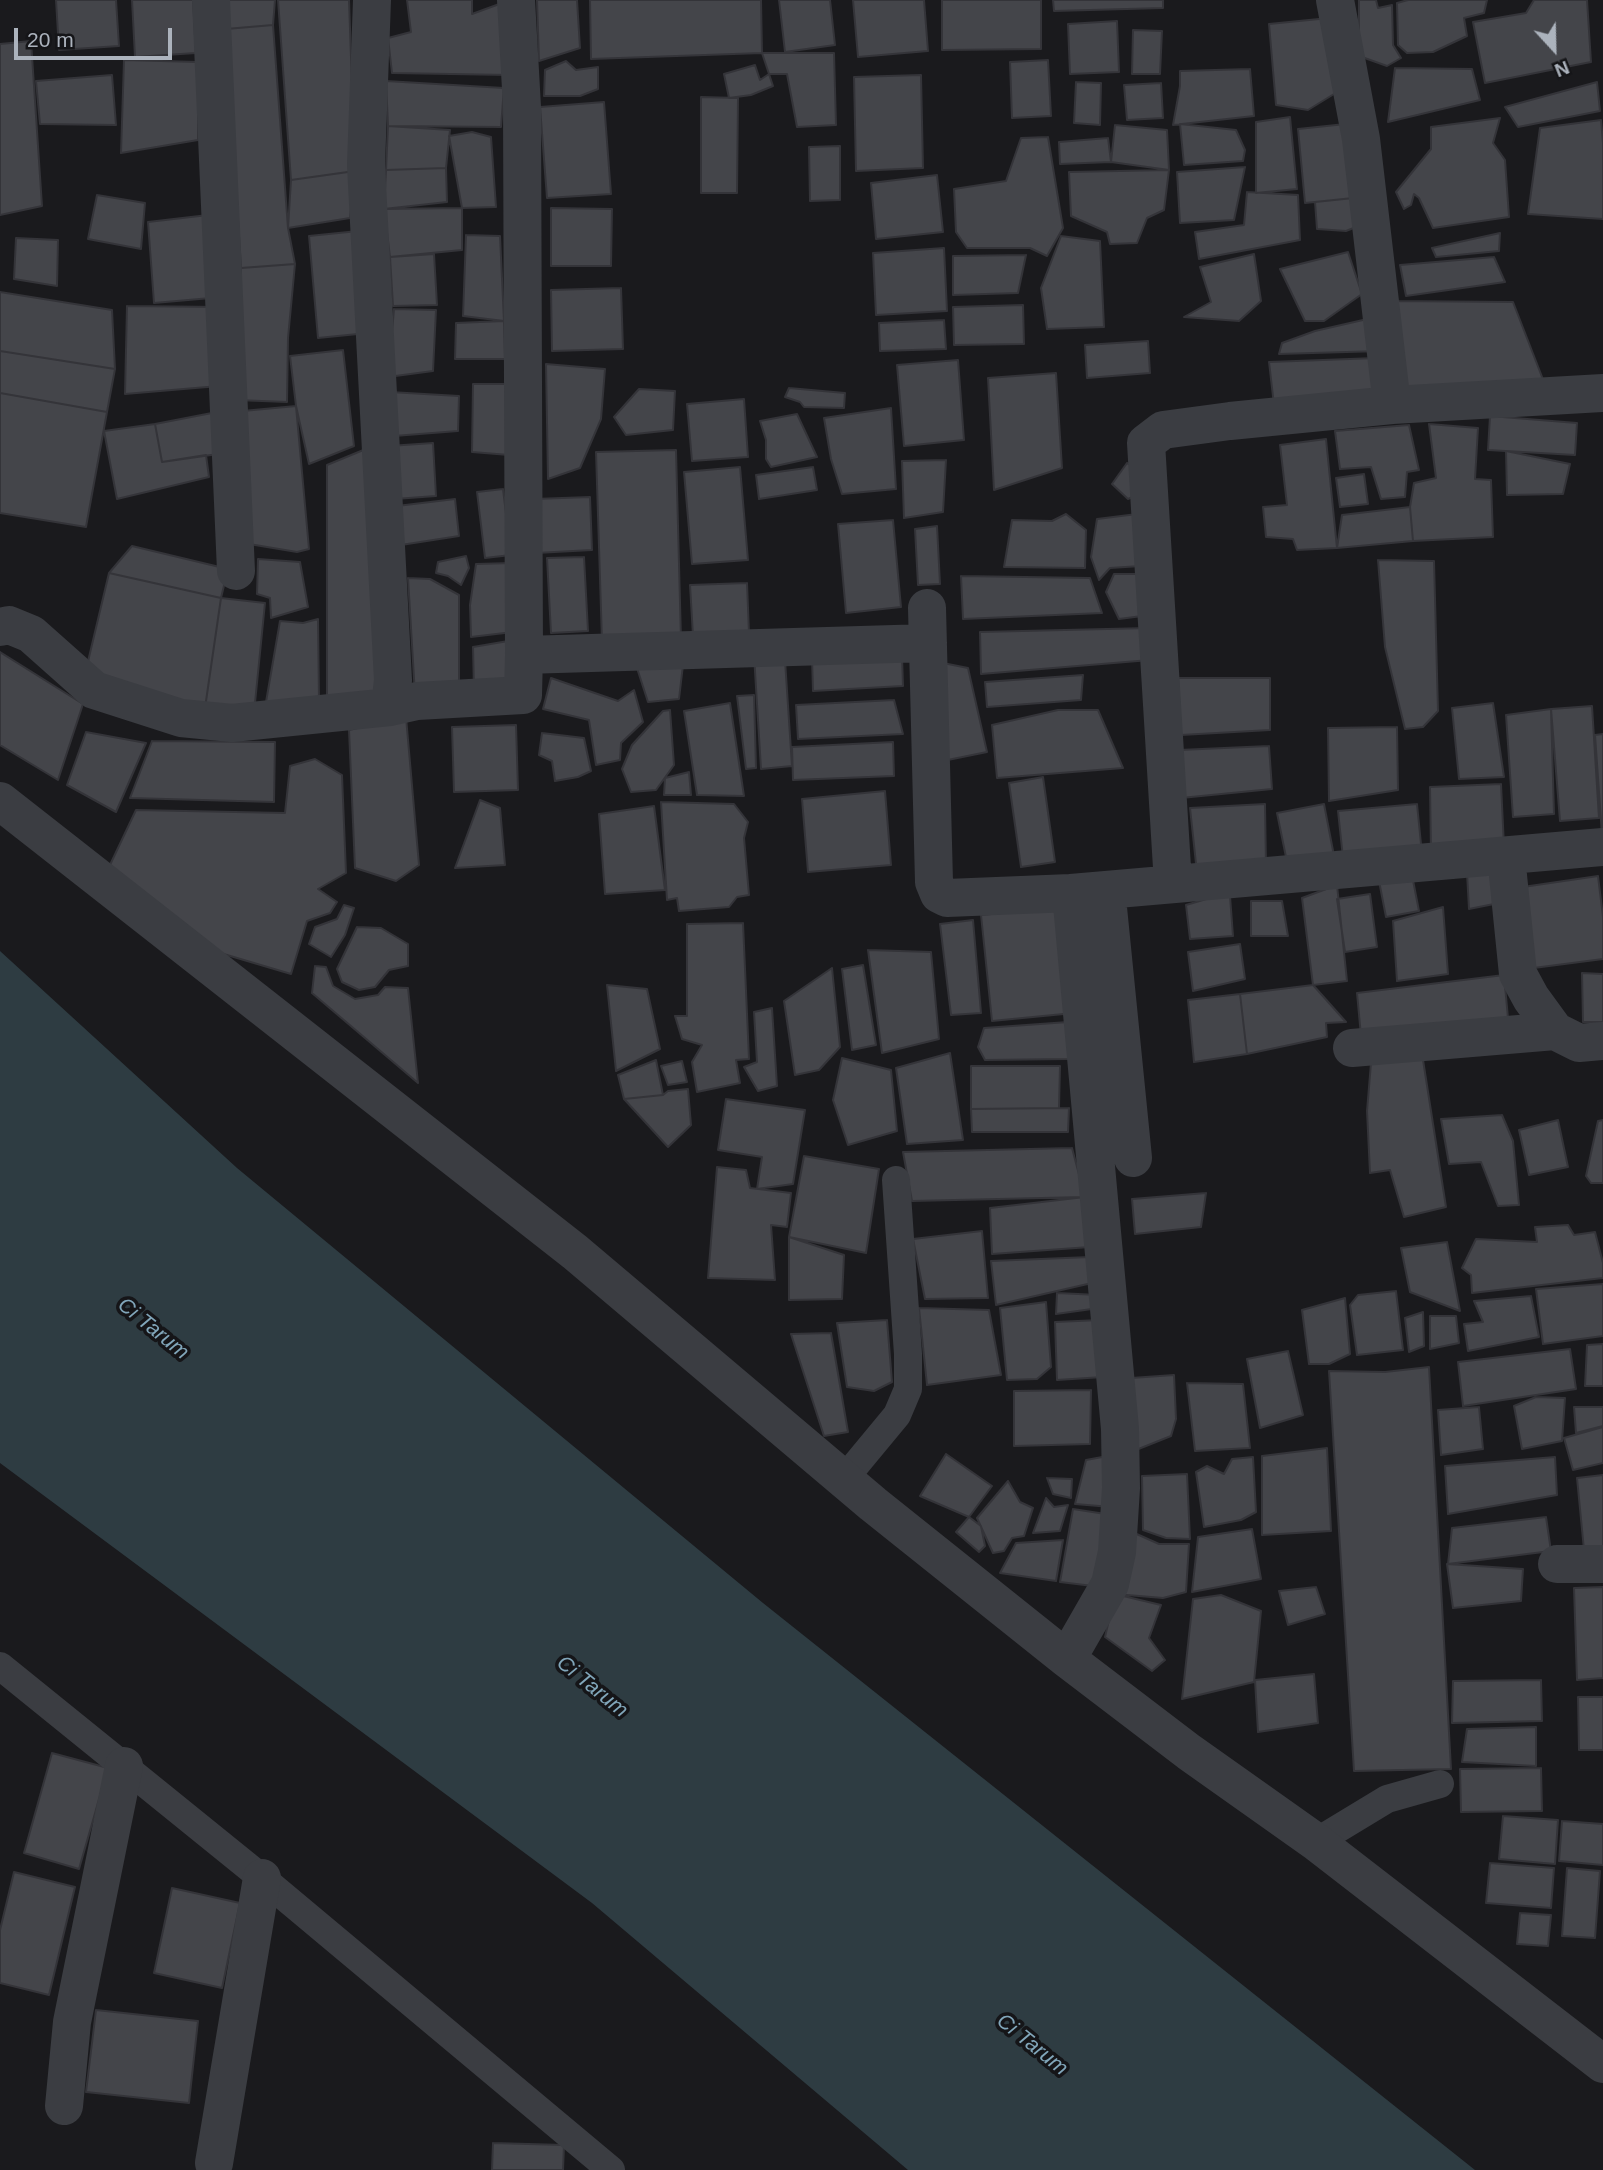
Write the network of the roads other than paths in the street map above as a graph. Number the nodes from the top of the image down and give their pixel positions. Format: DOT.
graph roads {
  1 [pos="211,0"];
  2 [pos="372,0"];
  3 [pos="516,0"];
  4 [pos="1335,0"];
  5 [pos="1603,393"];
  6 [pos="1392,405"];
  7 [pos="236,571"];
  8 [pos="0,627"];
  9 [pos="524,655"];
  10 [pos="390,707"];
  11 [pos="0,800"];
  12 [pos="1603,847"];
  13 [pos="1506,856"];
  14 [pos="1172,884"];
  15 [pos="1109,890"];
  16 [pos="1071,893"];
  17 [pos="1555,1031"];
  18 [pos="1603,1041"];
  19 [pos="1352,1048"];
  20 [pos="1133,1158"];
  21 [pos="896,1180"];
  22 [pos="844,1479"];
  23 [pos="1603,1563"];
  24 [pos="1557,1564"];
  25 [pos="1067,1659"];
  26 [pos="0,1666"];
  27 [pos="124,1766"];
  28 [pos="1440,1784"];
  29 [pos="1316,1842"];
  30 [pos="262,1878"];
  31 [pos="1603,2064"];
  32 [pos="64,2106"];
  33 [pos="214,2163"];
  34 [pos="611,2170"];
  1 -- 7 [label="street"];
  2 -- 10 [label="street"];
  3 -- 9 [label="street"];
  4 -- 6 [label="street"];
  5 -- 6 [label="street"];
  6 -- 14 [label="street"];
  8 -- 10 [label="street"];
  9 -- 10 [label="street"];
  9 -- 16 [label="street"];
  11 -- 22 [label="street"];
  12 -- 13 [label="street"];
  13 -- 14 [label="street"];
  13 -- 17 [label="street"];
  14 -- 15 [label="street"];
  15 -- 16 [label="street"];
  15 -- 20 [label="street"];
  16 -- 25 [label="street"];
  17 -- 18 [label="street"];
  17 -- 19 [label="street"];
  21 -- 22 [label="lane"];
  22 -- 25 [label="street"];
  23 -- 24 [label="street"];
  25 -- 29 [label="street"];
  26 -- 27 [label="lane"];
  27 -- 30 [label="lane"];
  27 -- 32 [label="street"];
  28 -- 29 [label="lane"];
  29 -- 31 [label="street"];
  30 -- 33 [label="street"];
  30 -- 34 [label="lane"];
}
